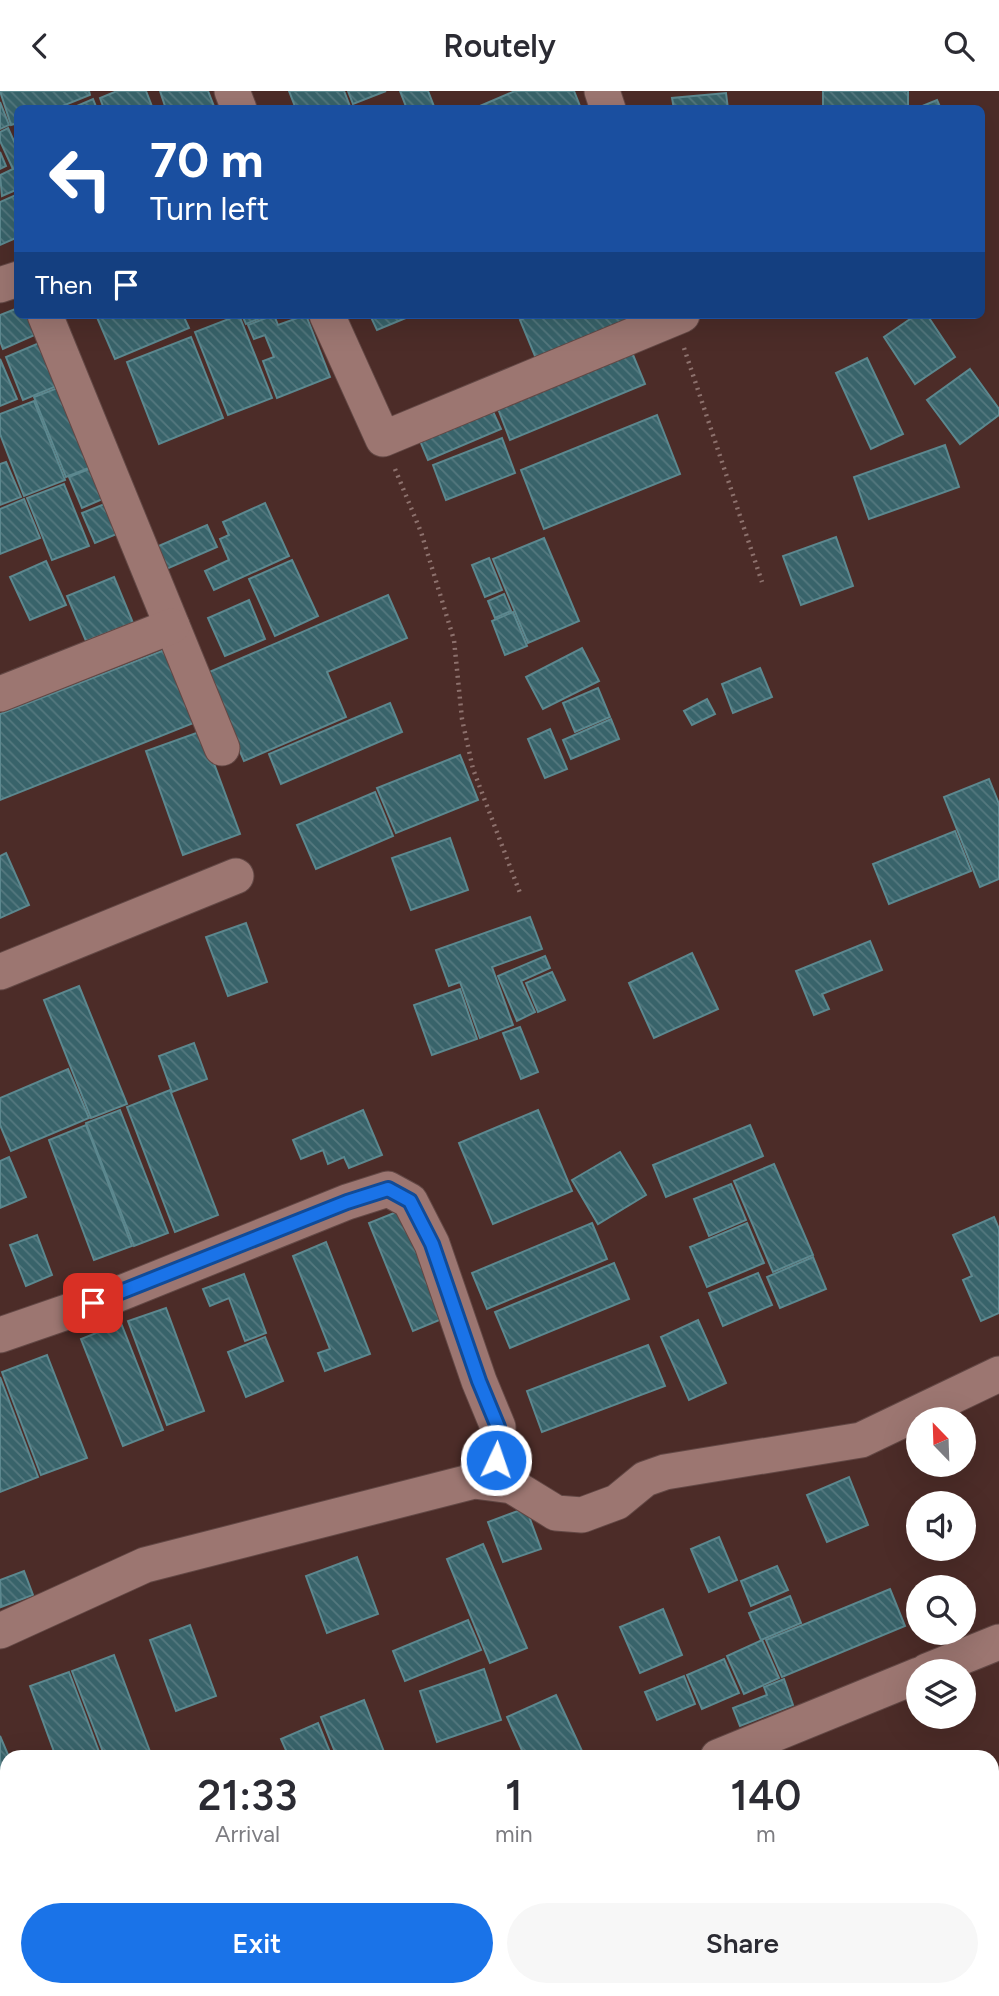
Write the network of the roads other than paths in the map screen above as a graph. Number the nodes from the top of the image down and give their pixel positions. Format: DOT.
graph roads {
  1 [pos="47,319"];
  2 [pos="329,319"];
  3 [pos="669,319"];
  4 [pos="172,626"];
  5 [pos="0,694"];
  6 [pos="222,748"];
  7 [pos="236,876"];
  8 [pos="0,972"];
  9 [pos="0,1335"];
  10 [pos="999,1374"];
  11 [pos="474,1481"];
  12 [pos="0,1631"];
  13 [pos="999,1642"];
  14 [pos="957,1659"];
  15 [pos="906,1680"];
  16 [pos="735,1750"];
  1 -- 4 [label="street"];
  2 -- 3 [label="street"];
  4 -- 5 [label="street"];
  4 -- 6 [label="street"];
  7 -- 8 [label="street"];
  9 -- 11 [label="street"];
  10 -- 11 [label="street"];
  11 -- 12 [label="street"];
  13 -- 14 [label="street"];
  15 -- 16 [label="street"];
}
